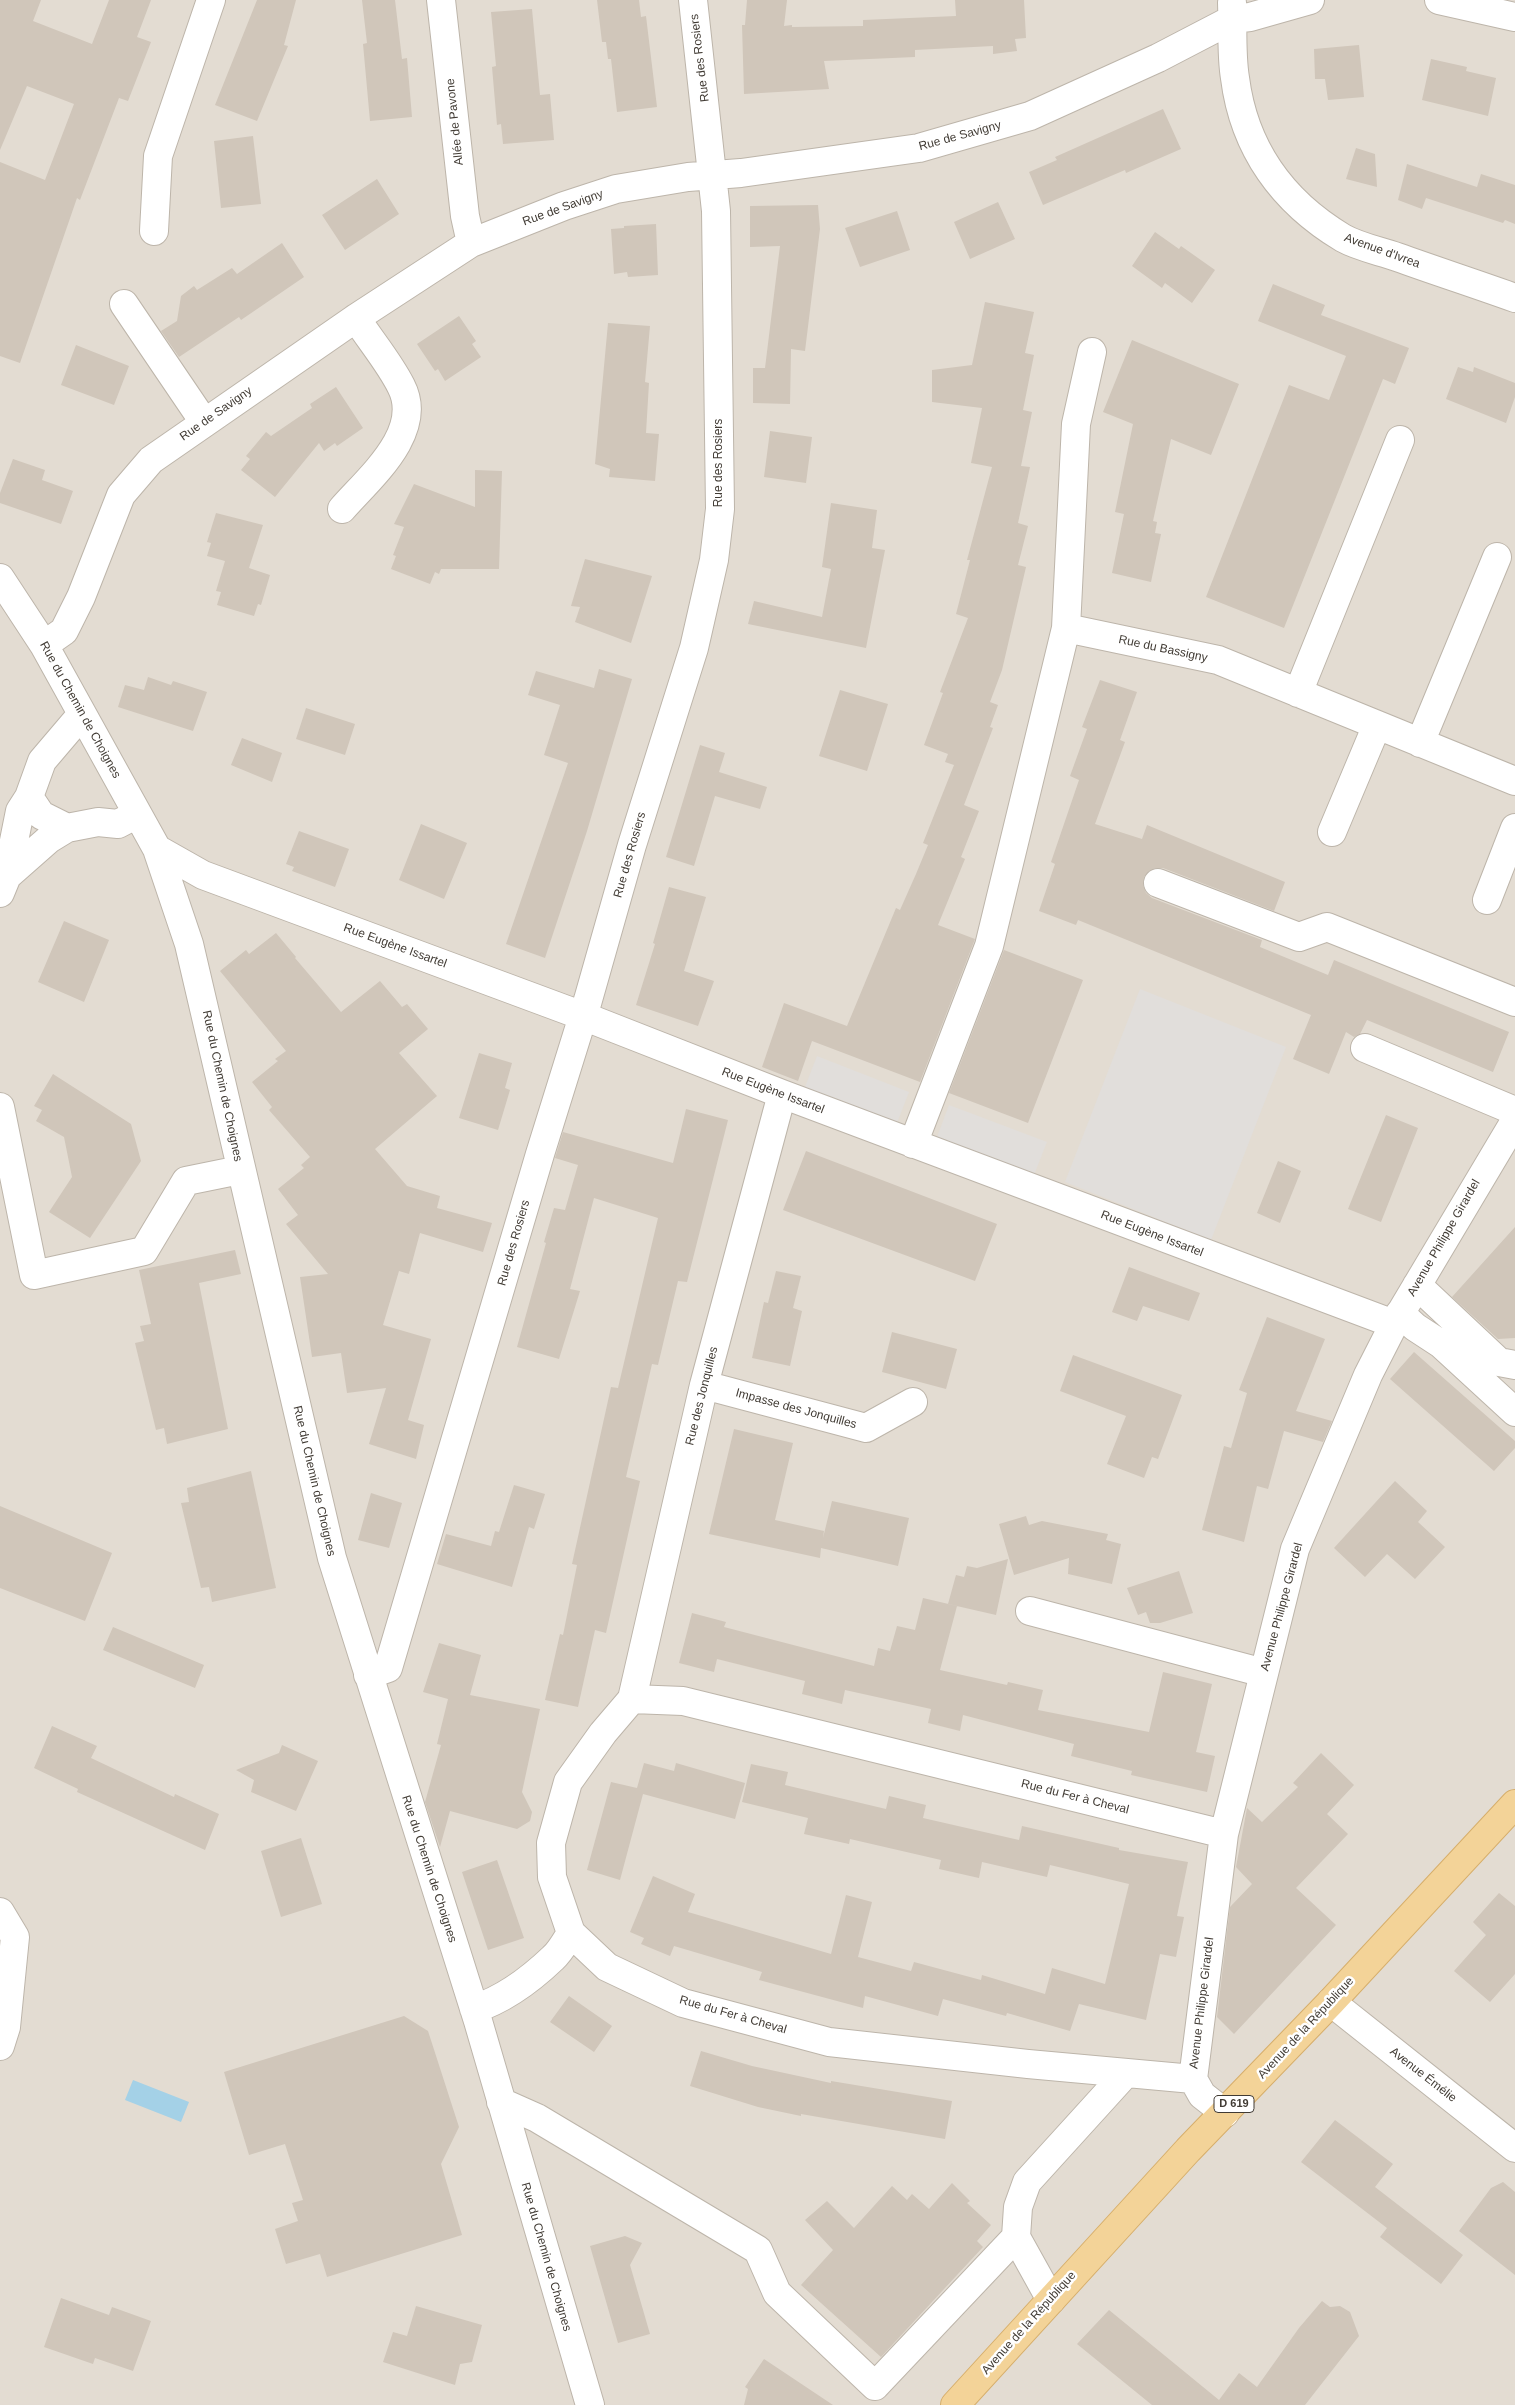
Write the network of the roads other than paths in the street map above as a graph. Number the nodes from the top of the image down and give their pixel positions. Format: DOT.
graph roads {
  1 [pos="210,0"];
  2 [pos="441,0"];
  3 [pos="694,0"];
  4 [pos="1310,0"];
  5 [pos="1440,0"];
  6 [pos="1232,9"];
  7 [pos="1515,17"];
  8 [pos="713,175"];
  9 [pos="154,231"];
  10 [pos="471,244"];
  11 [pos="1515,298"];
  12 [pos="124,304"];
  13 [pos="356,318"];
  14 [pos="1092,352"];
  15 [pos="204,422"];
  16 [pos="1400,440"];
  17 [pos="342,509"];
  18 [pos="1497,557"];
  19 [pos="0,578"];
  20 [pos="1066,628"];
  21 [pos="44,645"];
  22 [pos="1298,694"];
  23 [pos="82,714"];
  24 [pos="1377,726"];
  25 [pos="1420,743"];
  26 [pos="1515,781"];
  27 [pos="29,797"];
  28 [pos="137,814"];
  29 [pos="67,828"];
  30 [pos="1515,828"];
  31 [pos="1332,832"];
  32 [pos="157,849"];
  33 [pos="1158,883"];
  34 [pos="3,884"];
  35 [pos="1487,900"];
  36 [pos="1515,1002"];
  37 [pos="583,1016"];
  38 [pos="1365,1048"];
  39 [pos="782,1094"];
  40 [pos="0,1108"];
  41 [pos="1514,1124"];
  42 [pos="913,1144"];
  43 [pos="240,1170"];
  44 [pos="1416,1285"];
  45 [pos="1397,1318"];
  46 [pos="1515,1365"];
  47 [pos="704,1385"];
  48 [pos="913,1402"];
  49 [pos="1515,1412"];
  50 [pos="1030,1611"];
  51 [pos="1264,1673"];
  52 [pos="368,1675"];
  53 [pos="632,1699"];
  54 [pos="1515,1804"];
  55 [pos="1224,1834"];
  56 [pos="0,1912"];
  57 [pos="572,1933"];
  58 [pos="1331,2002"];
  59 [pos="474,2009"];
  60 [pos="0,2046"];
  61 [pos="1126,2073"];
  62 [pos="1193,2078"];
  63 [pos="502,2102"];
  64 [pos="1225,2114"];
  65 [pos="1515,2148"];
  66 [pos="1016,2237"];
  67 [pos="1051,2300"];
  68 [pos="590,2405"];
  69 [pos="955,2405"];
  1 -- 9 [label="street"];
  2 -- 10 [label="street, Allée de Pavone"];
  3 -- 8 [label="street, Rue des Rosiers"];
  4 -- 6 [label="street"];
  5 -- 7 [label="street"];
  6 -- 8 [label="street, Rue de Savigny"];
  6 -- 11 [label="street, Avenue d'Ivrea"];
  8 -- 10 [label="street, Rue de Savigny"];
  8 -- 37 [label="street, Rue des Rosiers"];
  10 -- 13 [label="street, Rue de Savigny"];
  12 -- 15 [label="street"];
  13 -- 15 [label="street, Rue de Savigny"];
  13 -- 17 [label="street"];
  14 -- 20 [label="street"];
  15 -- 21 [label="street, Rue de Savigny"];
  16 -- 22 [label="street"];
  18 -- 25 [label="street"];
  19 -- 21 [label="street, Rue du Chemin de Choignes"];
  20 -- 22 [label="street, Rue du Bassigny"];
  20 -- 42 [label="street"];
  21 -- 23 [label="street, Rue du Chemin de Choignes"];
  22 -- 24 [label="street, Rue du Bassigny"];
  23 -- 27 [label="street"];
  23 -- 28 [label="street, Rue du Chemin de Choignes"];
  24 -- 25 [label="street, Rue du Bassigny"];
  24 -- 31 [label="street"];
  25 -- 26 [label="street, Rue du Bassigny"];
  27 -- 29 [label="street"];
  27 -- 34 [label="street"];
  28 -- 29 [label="street"];
  28 -- 32 [label="street, Rue du Chemin de Choignes"];
  29 -- 34 [label="street"];
  30 -- 35 [label="street"];
  32 -- 37 [label="street, Rue Eugène Issartel"];
  32 -- 43 [label="street, Rue du Chemin de Choignes"];
  33 -- 36 [label="street"];
  37 -- 39 [label="street, Rue Eugène Issartel"];
  37 -- 52 [label="street, Rue des Rosiers"];
  38 -- 41 [label="street"];
  39 -- 42 [label="street, Rue Eugène Issartel"];
  39 -- 47 [label="street, Rue des Jonquilles"];
  40 -- 43 [label="street"];
  41 -- 44 [label="street, Avenue Philippe Girardel"];
  42 -- 45 [label="street, Rue Eugène Issartel"];
  43 -- 52 [label="street, Rue du Chemin de Choignes"];
  44 -- 45 [label="street, Avenue Philippe Girardel"];
  44 -- 46 [label="street"];
  45 -- 49 [label="street"];
  45 -- 51 [label="street, Avenue Philippe Girardel"];
  47 -- 48 [label="street, Impasse des Jonquilles"];
  47 -- 53 [label="street, Rue des Jonquilles"];
  50 -- 51 [label="street"];
  51 -- 55 [label="street, Avenue Philippe Girardel"];
  52 -- 59 [label="street, Rue du Chemin de Choignes"];
  53 -- 55 [label="street, Rue du Fer à Cheval"];
  53 -- 57 [label="street, Rue du Fer à Cheval"];
  54 -- 58 [label="main road, Avenue de la République / D 619"];
  55 -- 62 [label="street, Avenue Philippe Girardel"];
  56 -- 60 [label="street"];
  57 -- 59 [label="street"];
  57 -- 61 [label="street, Rue du Fer à Cheval"];
  58 -- 64 [label="main road, Avenue de la République / D 619"];
  58 -- 65 [label="street, Avenue Émélie"];
  59 -- 63 [label="street, Rue du Chemin de Choignes"];
  61 -- 62 [label="street, Rue du Fer à Cheval"];
  61 -- 66 [label="street"];
  62 -- 64 [label="street"];
  63 -- 66 [label="street"];
  63 -- 68 [label="street, Rue du Chemin de Choignes"];
  64 -- 67 [label="main road, Avenue de la République / D 619"];
  66 -- 67 [label="street"];
  67 -- 69 [label="main road, Avenue de la République / D 619"];
}
